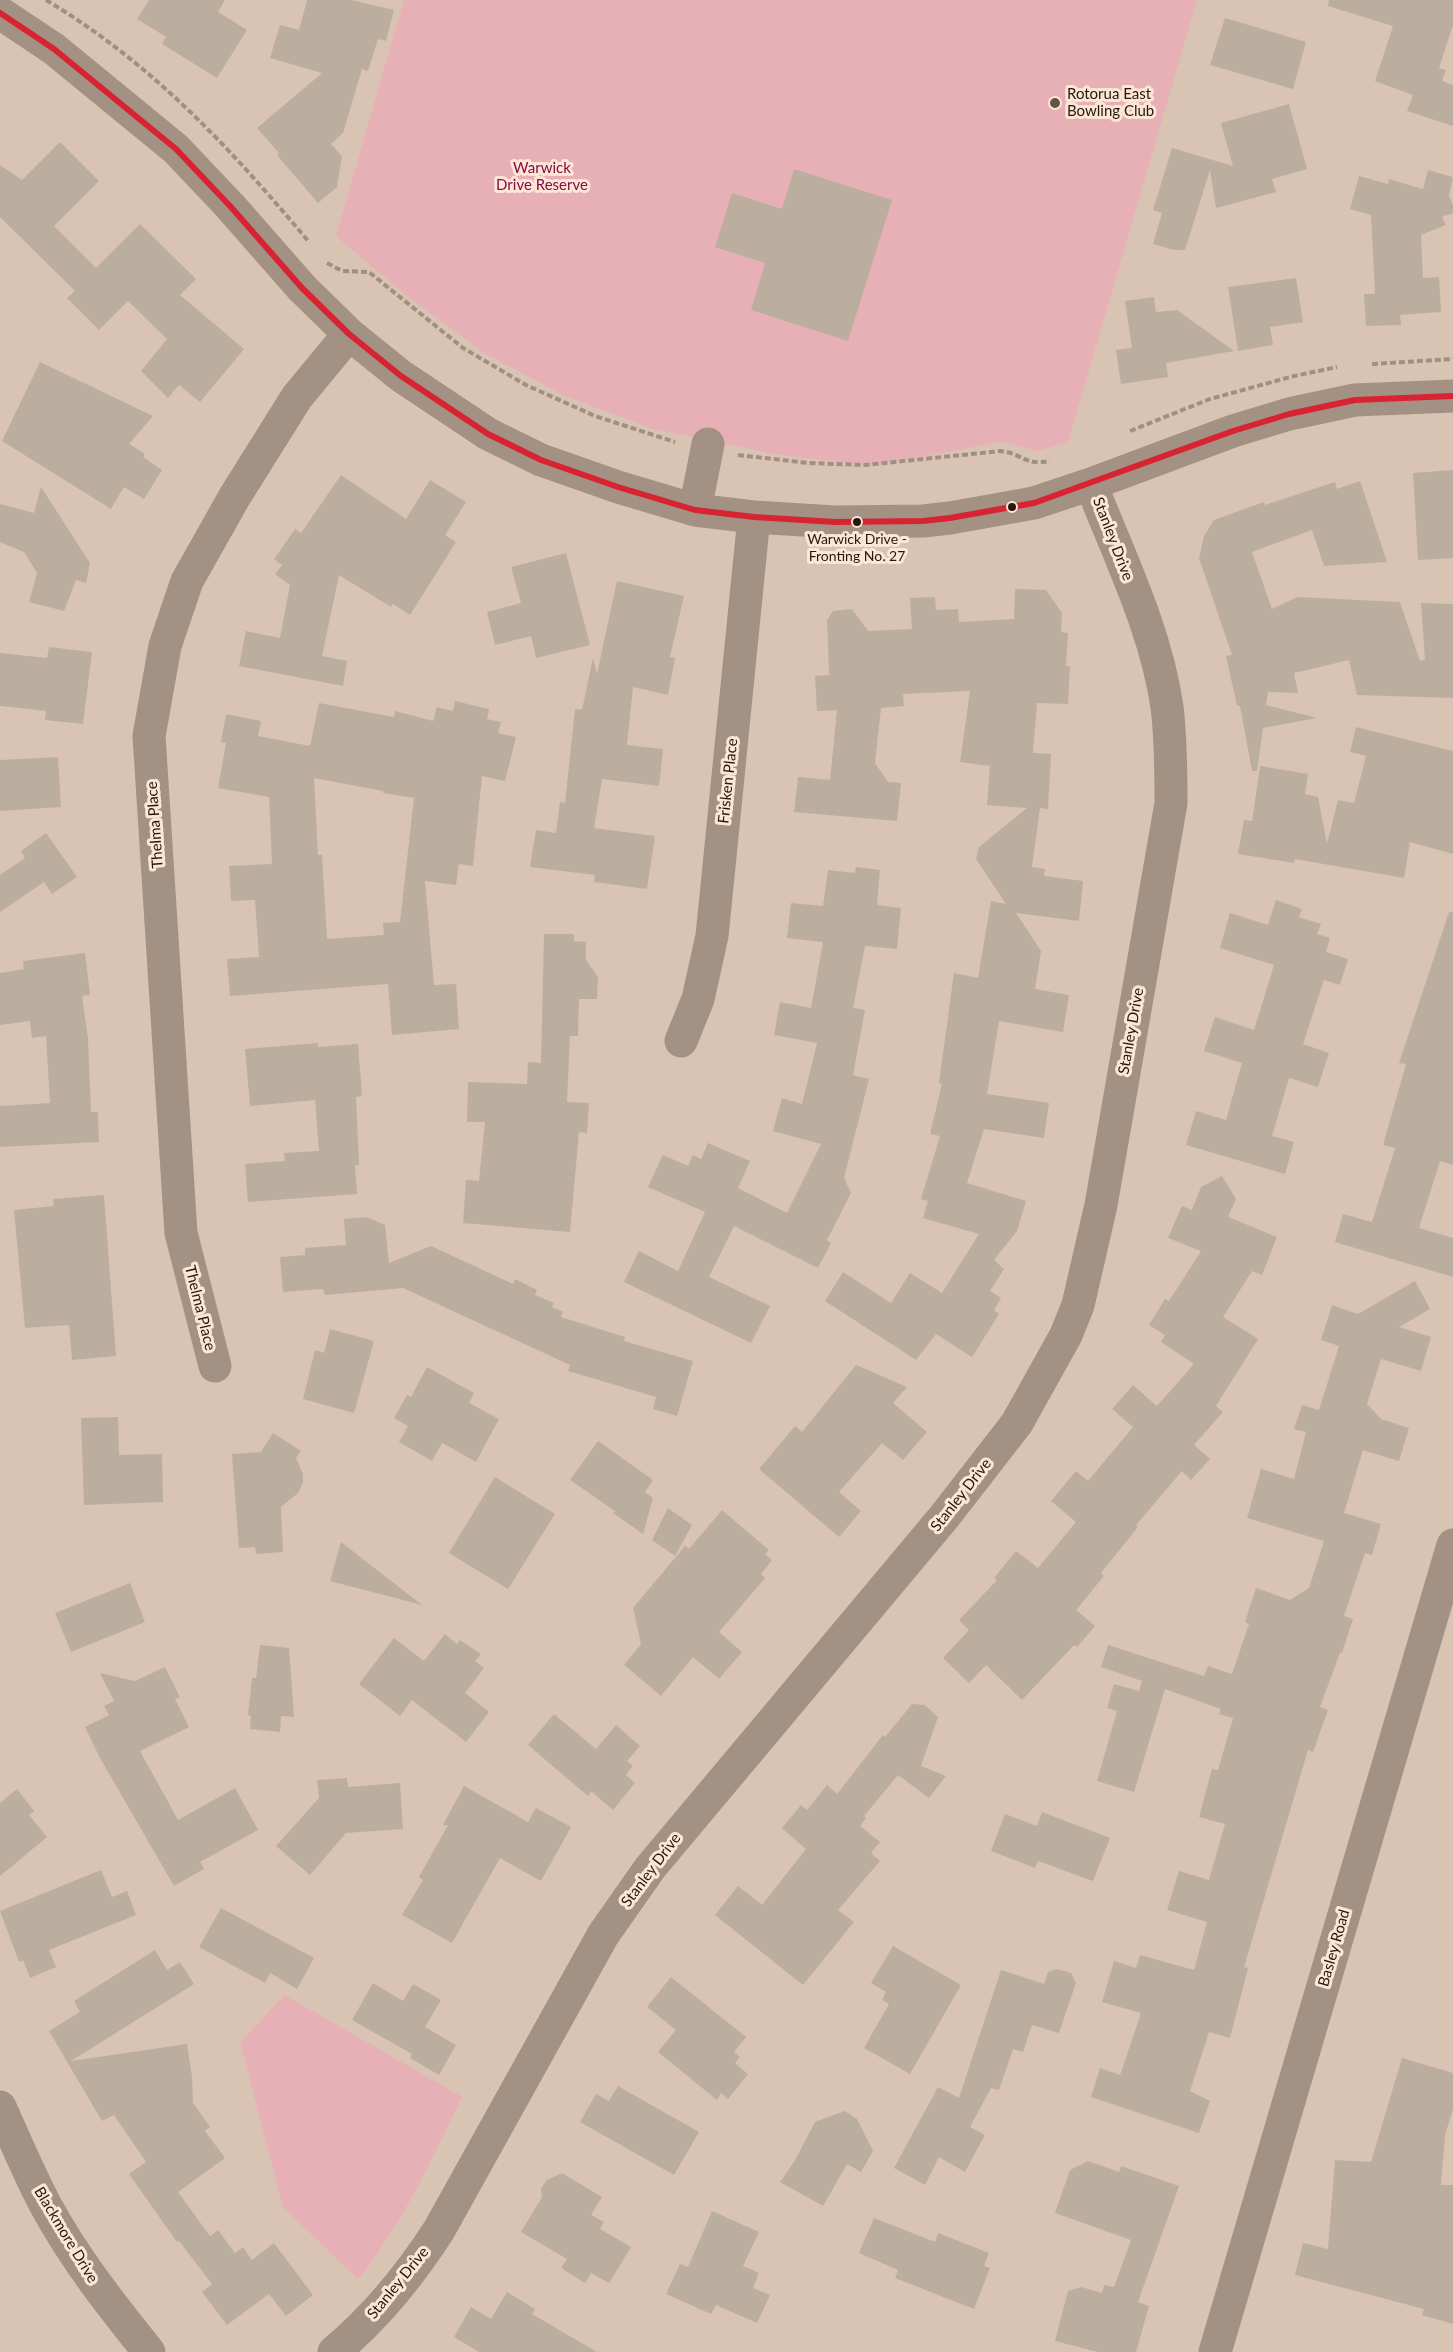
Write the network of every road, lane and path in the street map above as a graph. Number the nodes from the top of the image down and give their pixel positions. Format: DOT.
graph roads {
  1 [pos="46,0"];
  2 [pos="0,13"];
  3 [pos="316,250"];
  4 [pos="322,257"];
  5 [pos="349,334"];
  6 [pos="1453,359"];
  7 [pos="1368,364"];
  8 [pos="1347,366"];
  9 [pos="1453,396"];
  10 [pos="1123,434"];
  11 [pos="708,447"];
  12 [pos="1022,458"];
  13 [pos="1059,458"];
  14 [pos="1025,468"];
  15 [pos="1091,484"];
  16 [pos="695,510"];
  17 [pos="754,517"];
  18 [pos="681,1041"];
  19 [pos="215,1366"];
  20 [pos="1453,1545"];
  21 [pos="0,2107"];
  22 [pos="149,2352"];
  23 [pos="334,2352"];
  24 [pos="1215,2352"];
  1 -- 3 [label="path"];
  2 -- 5 [label="street"];
  4 -- 11 [label="path"];
  5 -- 16 [label="street"];
  5 -- 19 [label="street, Thelma Place"];
  6 -- 7 [label="path"];
  8 -- 10 [label="path"];
  9 -- 15 [label="street"];
  11 -- 12 [label="path"];
  11 -- 16 [label="street"];
  12 -- 13 [label="path"];
  12 -- 14 [label="path"];
  15 -- 17 [label="street"];
  15 -- 23 [label="street, Stanley Drive"];
  16 -- 17 [label="street"];
  17 -- 18 [label="street, Frisken Place"];
  20 -- 24 [label="street, Basley Road"];
  21 -- 22 [label="street, Blackmore Drive"];
}
